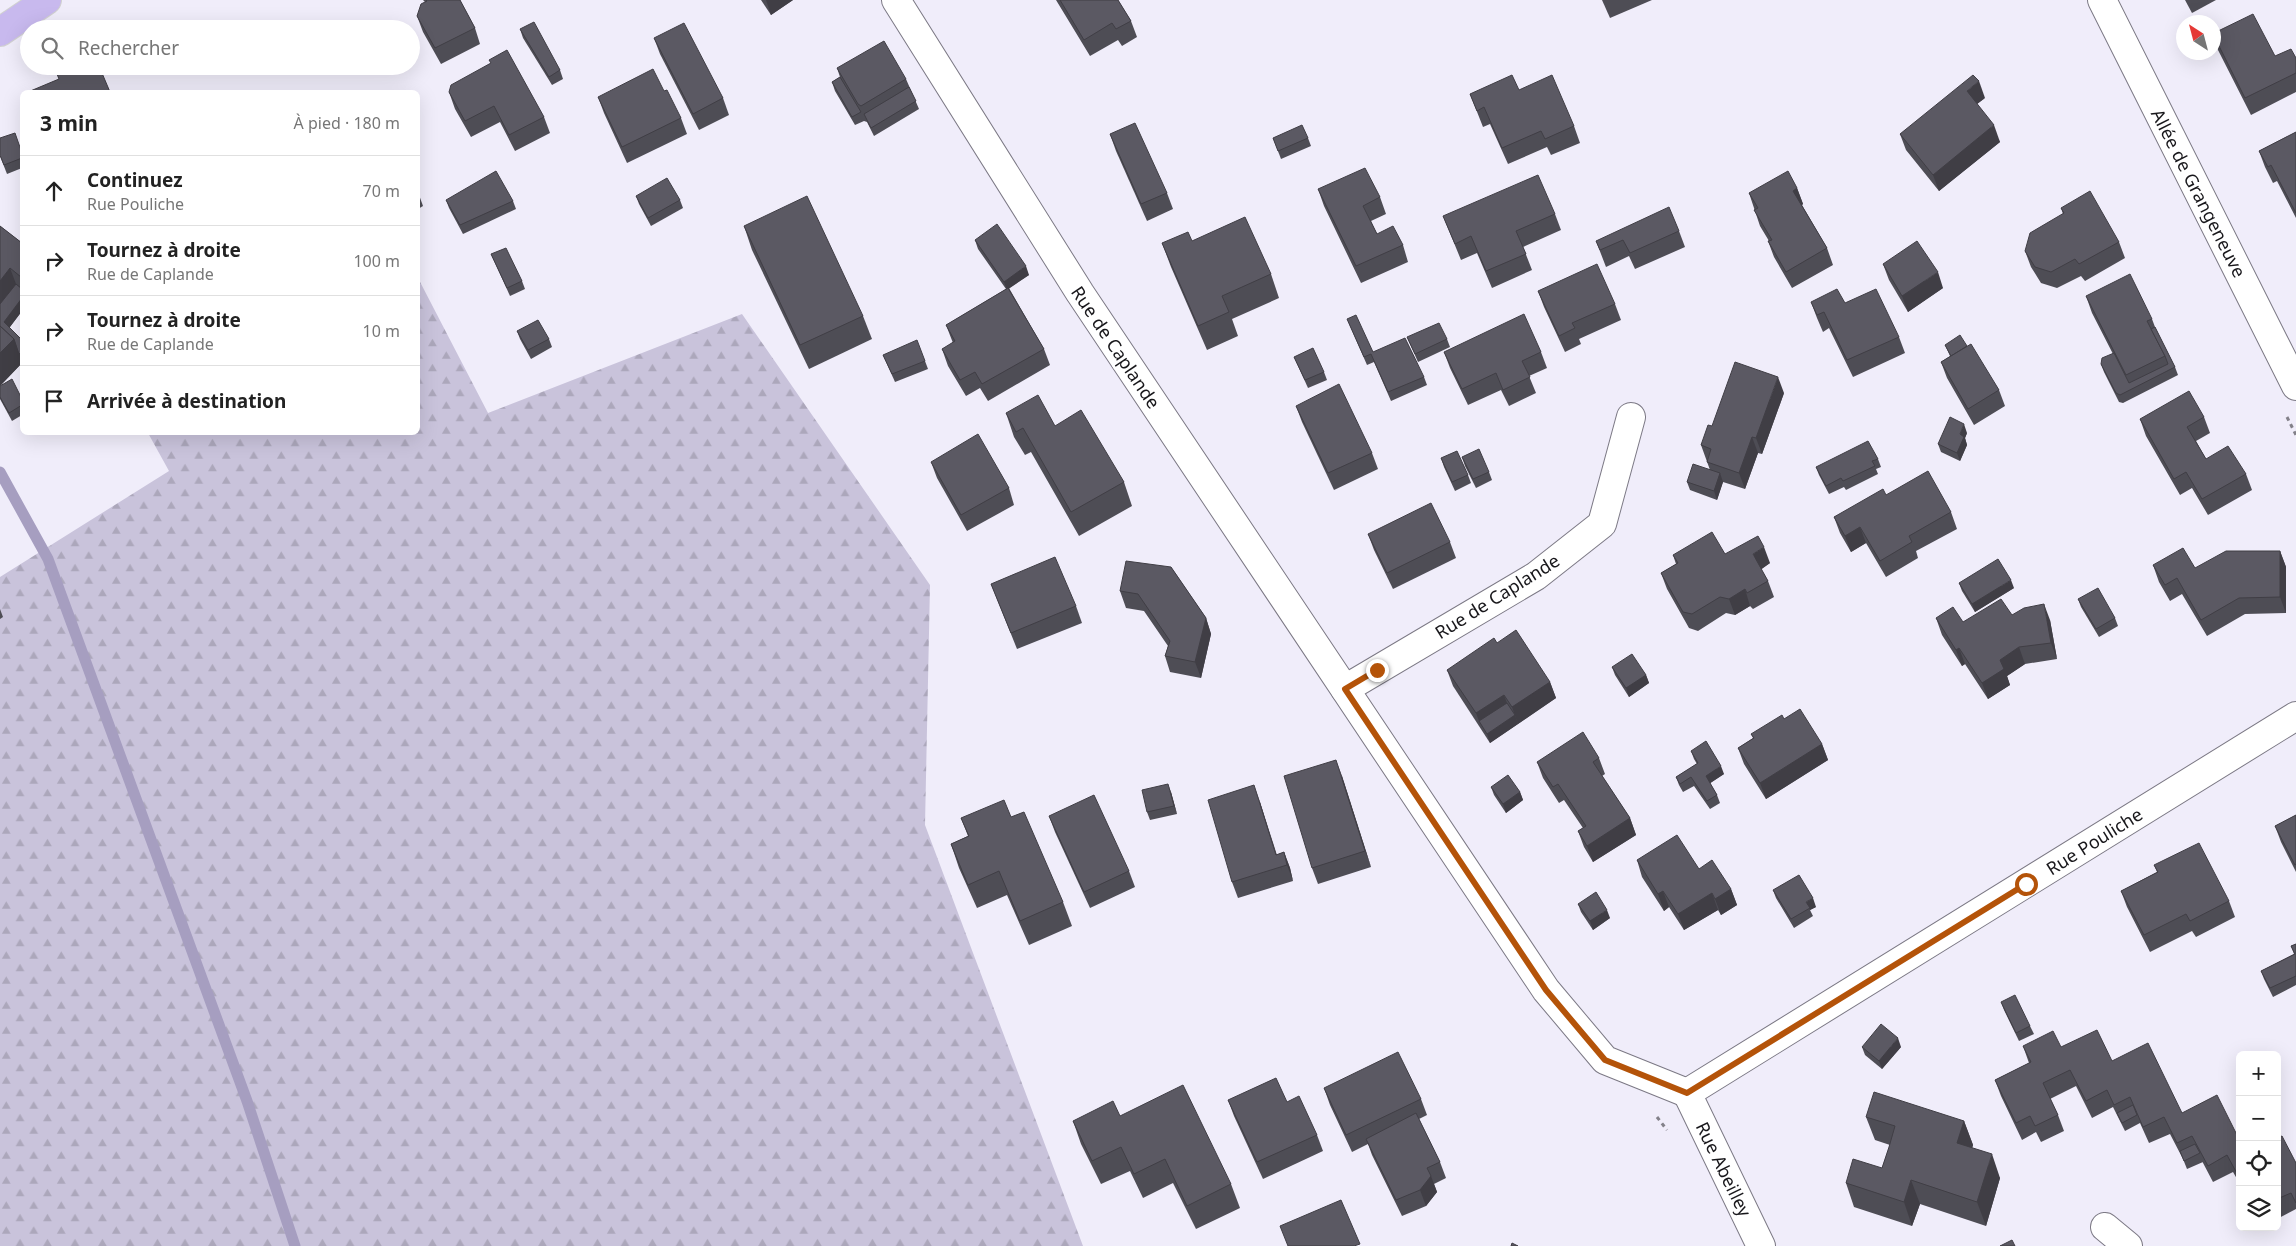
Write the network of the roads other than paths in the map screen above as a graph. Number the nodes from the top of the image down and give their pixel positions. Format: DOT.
graph roads {
  1 [pos="47,0"];
  2 [pos="896,0"];
  3 [pos="2102,0"];
  4 [pos="0,32"];
  5 [pos="2296,386"];
  6 [pos="1631,417"];
  7 [pos="1345,689"];
  8 [pos="2296,716"];
  9 [pos="1687,1093"];
  10 [pos="2105,1227"];
  11 [pos="1761,1246"];
  12 [pos="2128,1246"];
  1 -- 4 [label="main road"];
  2 -- 7 [label="street, Rue de Caplande"];
  3 -- 5 [label="street, Allée de Grangeneuve"];
  6 -- 7 [label="street, Rue de Caplande"];
  7 -- 9 [label="street, Rue de Caplande"];
  8 -- 9 [label="street, Rue Pouliche"];
  9 -- 11 [label="street, Rue Abeilley"];
  10 -- 12 [label="street"];
}
